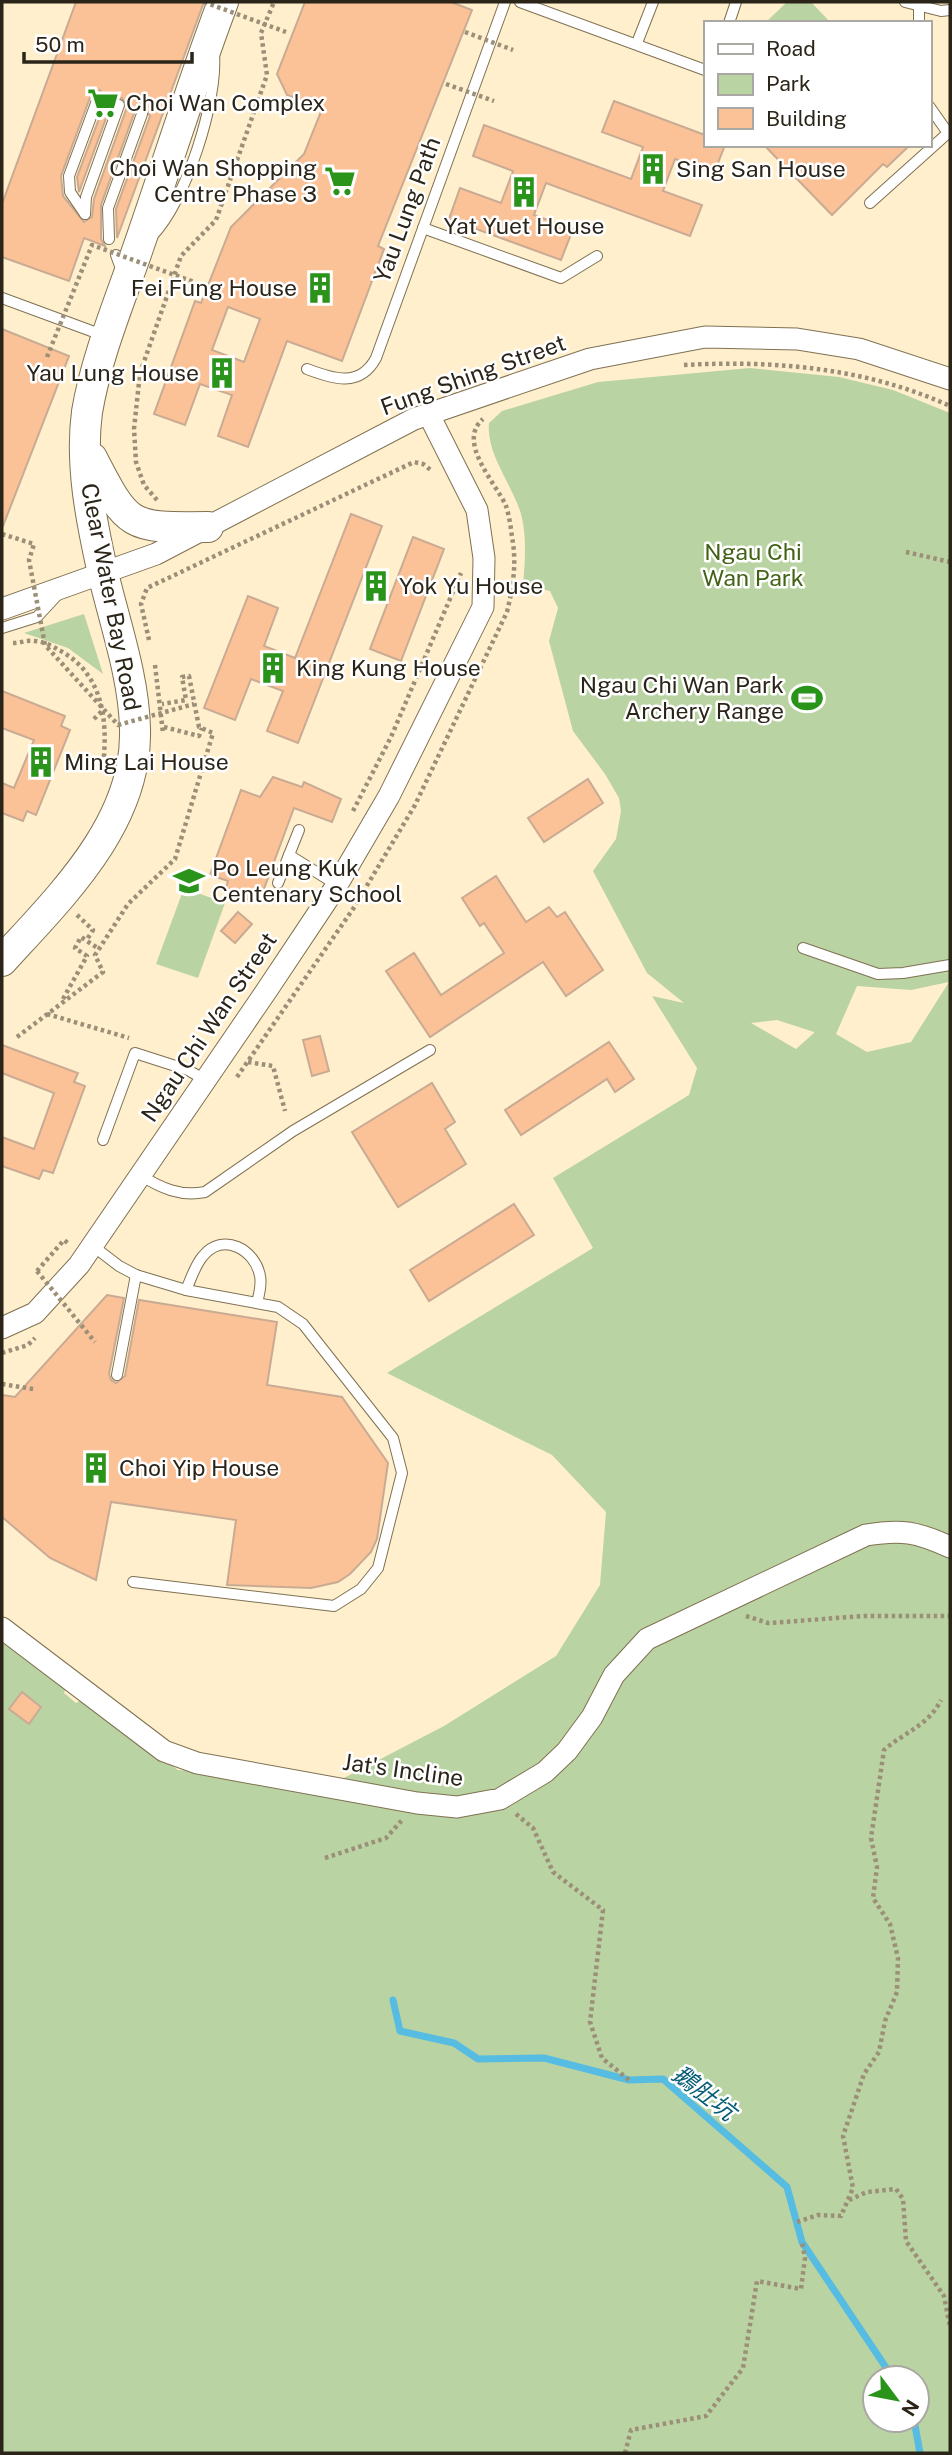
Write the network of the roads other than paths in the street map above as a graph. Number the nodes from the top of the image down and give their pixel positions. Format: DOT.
graph roads {
  1 [pos="223,2"];
  2 [pos="505,2"];
  3 [pos="520,2"];
  4 [pos="653,2"];
  5 [pos="736,2"];
  6 [pos="905,2"];
  7 [pos="919,6"];
  8 [pos="950,10"];
  9 [pos="208,16"];
  10 [pos="730,21"];
  11 [pos="919,21"];
  12 [pos="637,43"];
  13 [pos="704,70"];
  14 [pos="98,97"];
  15 [pos="119,105"];
  16 [pos="931,109"];
  17 [pos="142,114"];
  18 [pos="870,203"];
  19 [pos="423,228"];
  20 [pos="109,239"];
  21 [pos="597,256"];
  22 [pos="2,298"];
  23 [pos="108,337"];
  24 [pos="307,369"];
  25 [pos="950,379"];
  26 [pos="429,415"];
  27 [pos="85,446"];
  28 [pos="208,527"];
  29 [pos="103,575"];
  30 [pos="62,589"];
  31 [pos="2,609"];
  32 [pos="2,628"];
  33 [pos="299,830"];
  34 [pos="289,855"];
  35 [pos="278,883"];
  36 [pos="337,885"];
  37 [pos="803,948"];
  38 [pos="2,961"];
  39 [pos="950,965"];
  40 [pos="430,1050"];
  41 [pos="205,1080"];
  42 [pos="103,1140"];
  43 [pos="140,1175"];
  44 [pos="86,1243"];
  45 [pos="136,1275"];
  46 [pos="186,1290"];
  47 [pos="257,1303"];
  48 [pos="2,1328"];
  49 [pos="117,1375"];
  50 [pos="950,1546"];
  51 [pos="134,1582"];
  52 [pos="2,1628"];
  1 -- 9 [label="main road, Clear Water Bay Road"];
  2 -- 19 [label="lane, Yau Lung Path"];
  3 -- 12 [label="lane"];
  4 -- 12 [label="lane"];
  5 -- 10 [label="lane"];
  6 -- 7 [label="lane"];
  7 -- 8 [label="lane"];
  7 -- 11 [label="lane"];
  9 -- 23 [label="main road, Clear Water Bay Road"];
  12 -- 13 [label="lane"];
  14 -- 15 [label="lane"];
  16 -- 18 [label="lane"];
  17 -- 20 [label="lane"];
  19 -- 21 [label="lane"];
  19 -- 24 [label="lane, Yau Lung Path"];
  22 -- 23 [label="lane"];
  23 -- 27 [label="main road, Clear Water Bay Road"];
  25 -- 26 [label="street, Fung Shing Street"];
  26 -- 28 [label="street, Fung Shing Street"];
  26 -- 36 [label="street, Ngau Chi Wan Street"];
  27 -- 28 [label="main road"];
  27 -- 29 [label="main road, Clear Water Bay Road"];
  28 -- 29 [label="street, Fung Shing Street"];
  29 -- 30 [label="street, Fung Shing Street"];
  29 -- 38 [label="main road, Clear Water Bay Road"];
  30 -- 31 [label="street, Fung Shing Street"];
  30 -- 32 [label="lane"];
  33 -- 34 [label="lane"];
  34 -- 35 [label="lane"];
  34 -- 36 [label="lane"];
  36 -- 41 [label="street, Ngau Chi Wan Street"];
  37 -- 39 [label="lane"];
  40 -- 43 [label="lane"];
  41 -- 42 [label="lane"];
  41 -- 43 [label="street, Ngau Chi Wan Street"];
  43 -- 44 [label="street, Ngau Chi Wan Street"];
  44 -- 45 [label="lane"];
  44 -- 48 [label="street, Ngau Chi Wan Street"];
  45 -- 46 [label="lane"];
  45 -- 49 [label="lane"];
  46 -- 47 [label="lane"];
  46 -- 47 [label="lane"];
  47 -- 51 [label="lane"];
  50 -- 52 [label="street, Jat's Incline"];
}
